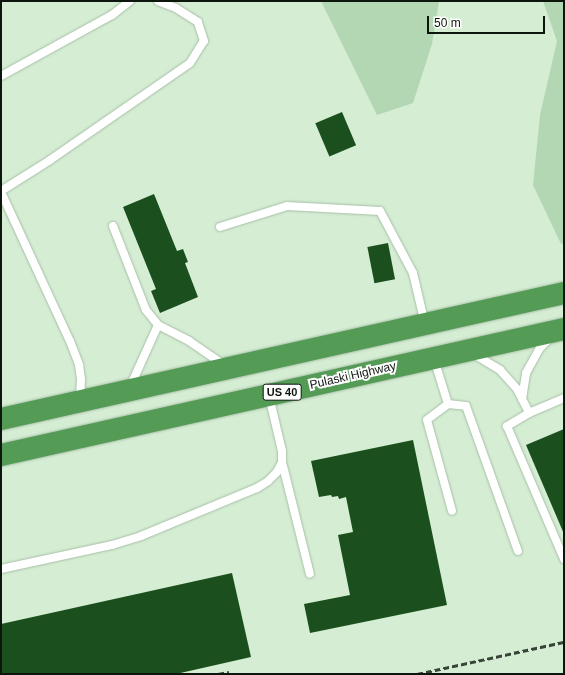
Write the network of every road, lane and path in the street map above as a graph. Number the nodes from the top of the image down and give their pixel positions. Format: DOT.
graph roads {
  1 [pos="130,1"];
  2 [pos="158,1"];
  3 [pos="1,76"];
  4 [pos="1,192"];
  5 [pos="113,226"];
  6 [pos="220,227"];
  7 [pos="564,293"];
  8 [pos="425,324"];
  9 [pos="158,325"];
  10 [pos="560,330"];
  11 [pos="468,351"];
  12 [pos="434,358"];
  13 [pos="230,368"];
  14 [pos="128,392"];
  15 [pos="269,395"];
  16 [pos="564,398"];
  17 [pos="522,399"];
  18 [pos="80,401"];
  19 [pos="448,404"];
  20 [pos="529,413"];
  21 [pos="1,419"];
  22 [pos="1,455"];
  23 [pos="282,462"];
  24 [pos="452,511"];
  25 [pos="518,551"];
  26 [pos="564,559"];
  27 [pos="1,569"];
  28 [pos="310,574"];
  1 -- 3 [label="lane"];
  2 -- 4 [label="lane"];
  4 -- 18 [label="lane"];
  5 -- 9 [label="lane"];
  6 -- 8 [label="lane"];
  7 -- 8 [label="highway"];
  8 -- 13 [label="highway"];
  9 -- 13 [label="lane"];
  9 -- 14 [label="lane"];
  10 -- 11 [label="highway, Pulaski Highway / US 40"];
  10 -- 17 [label="lane"];
  11 -- 12 [label="highway, Pulaski Highway / US 40"];
  11 -- 17 [label="lane"];
  12 -- 15 [label="highway, Pulaski Highway / US 40"];
  12 -- 19 [label="lane"];
  13 -- 14 [label="highway"];
  14 -- 18 [label="highway"];
  15 -- 22 [label="highway, Pulaski Highway / US 40"];
  15 -- 23 [label="lane"];
  16 -- 20 [label="lane"];
  17 -- 20 [label="lane"];
  18 -- 21 [label="highway"];
  19 -- 24 [label="lane"];
  19 -- 25 [label="lane"];
  20 -- 26 [label="lane"];
  23 -- 27 [label="lane"];
  23 -- 28 [label="lane"];
}
